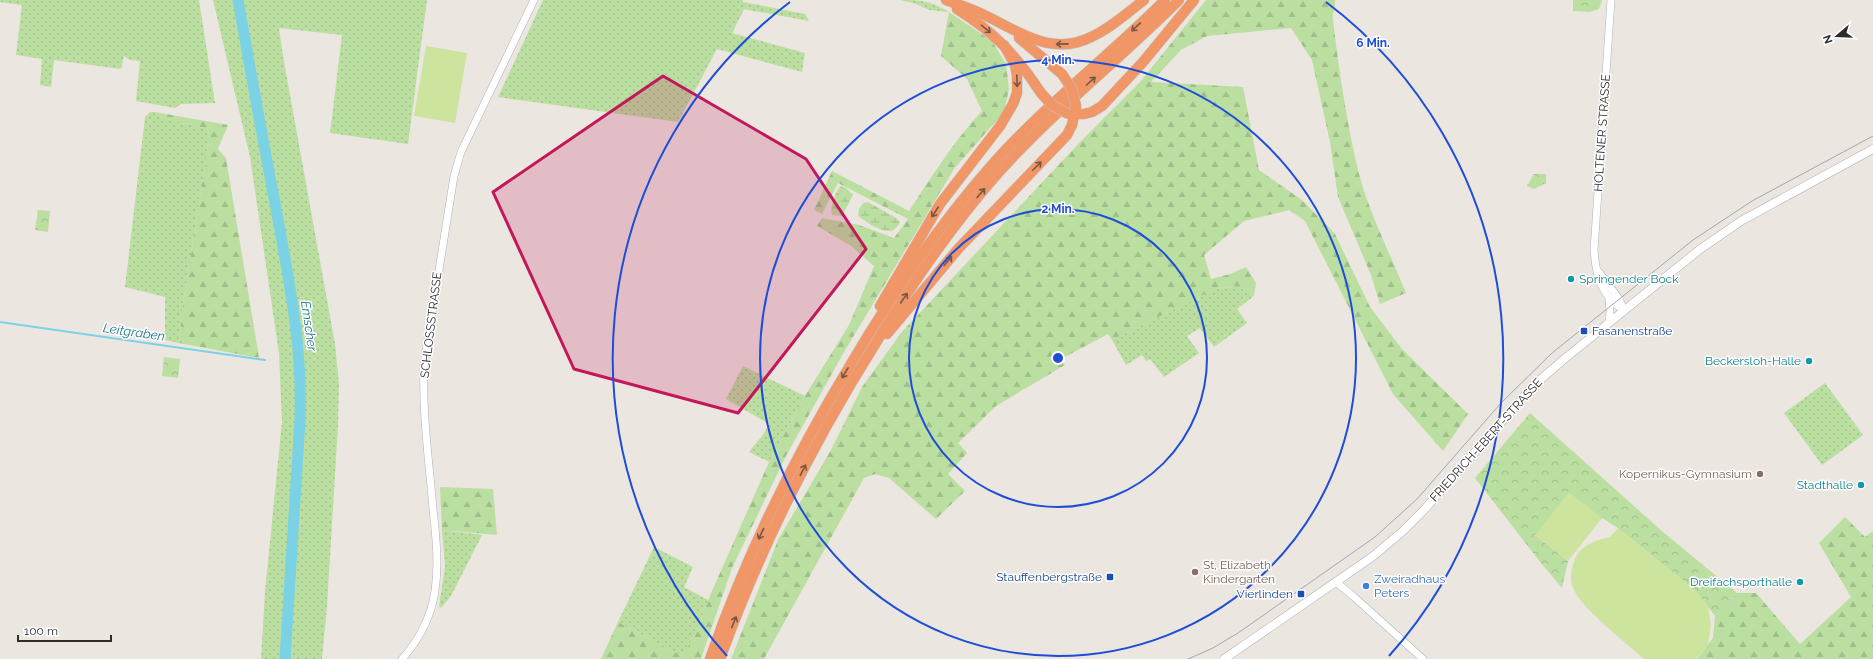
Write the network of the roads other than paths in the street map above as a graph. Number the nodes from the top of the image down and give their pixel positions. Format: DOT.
graph roads {
  1 [pos="534,0"];
  2 [pos="944,0"];
  3 [pos="1144,0"];
  4 [pos="1165,0"];
  5 [pos="1179,0"];
  6 [pos="1194,0"];
  7 [pos="1611,0"];
  8 [pos="1007,28"];
  9 [pos="1004,45"];
  10 [pos="1073,112"];
  11 [pos="1873,149"];
  12 [pos="1596,266"];
  13 [pos="1619,299"];
  14 [pos="1609,300"];
  15 [pos="1632,304"];
  16 [pos="1624,310"];
  17 [pos="1609,323"];
  18 [pos="865,340"];
  19 [pos="868,355"];
  20 [pos="1336,582"];
  21 [pos="402,659"];
  22 [pos="710,659"];
  23 [pos="720,659"];
  24 [pos="1224,659"];
  25 [pos="1423,659"];
  1 -- 21 [label="street, SCHLOSSSTRASSE"];
  2 -- 8 [label="highway"];
  2 -- 9 [label="highway, one-way"];
  3 -- 8 [label="highway, one-way"];
  4 -- 18 [label="highway, one-way"];
  19 -- 5 [label="highway, one-way"];
  6 -- 10 [label="highway"];
  7 -- 12 [label="street, HOLTENER STRASSE"];
  8 -- 10 [label="highway, bridge"];
  9 -- 10 [label="highway, bridge"];
  9 -- 18 [label="highway, one-way"];
  19 -- 10 [label="highway, one-way"];
  11 -- 15 [label="main road, FRIEDRICH-EBERT-STRASSE"];
  12 -- 13 [label="street, HOLTENER STRASSE"];
  12 -- 14 [label="street, HOLTENER STRASSE"];
  13 -- 15 [label="street"];
  13 -- 16 [label="street, HOLTENER STRASSE"];
  14 -- 16 [label="street, HOLTENER STRASSE"];
  14 -- 17 [label="street, HOLTENER STRASSE"];
  15 -- 16 [label="main road, FRIEDRICH-EBERT-STRASSE"];
  16 -- 17 [label="main road, FRIEDRICH-EBERT-STRASSE"];
  17 -- 20 [label="main road, FRIEDRICH-EBERT-STRASSE"];
  18 -- 22 [label="highway, one-way"];
  23 -- 19 [label="highway, one-way"];
  20 -- 24 [label="main road, FRIEDRICH-EBERT-STRASSE"];
  20 -- 25 [label="street"];
}
